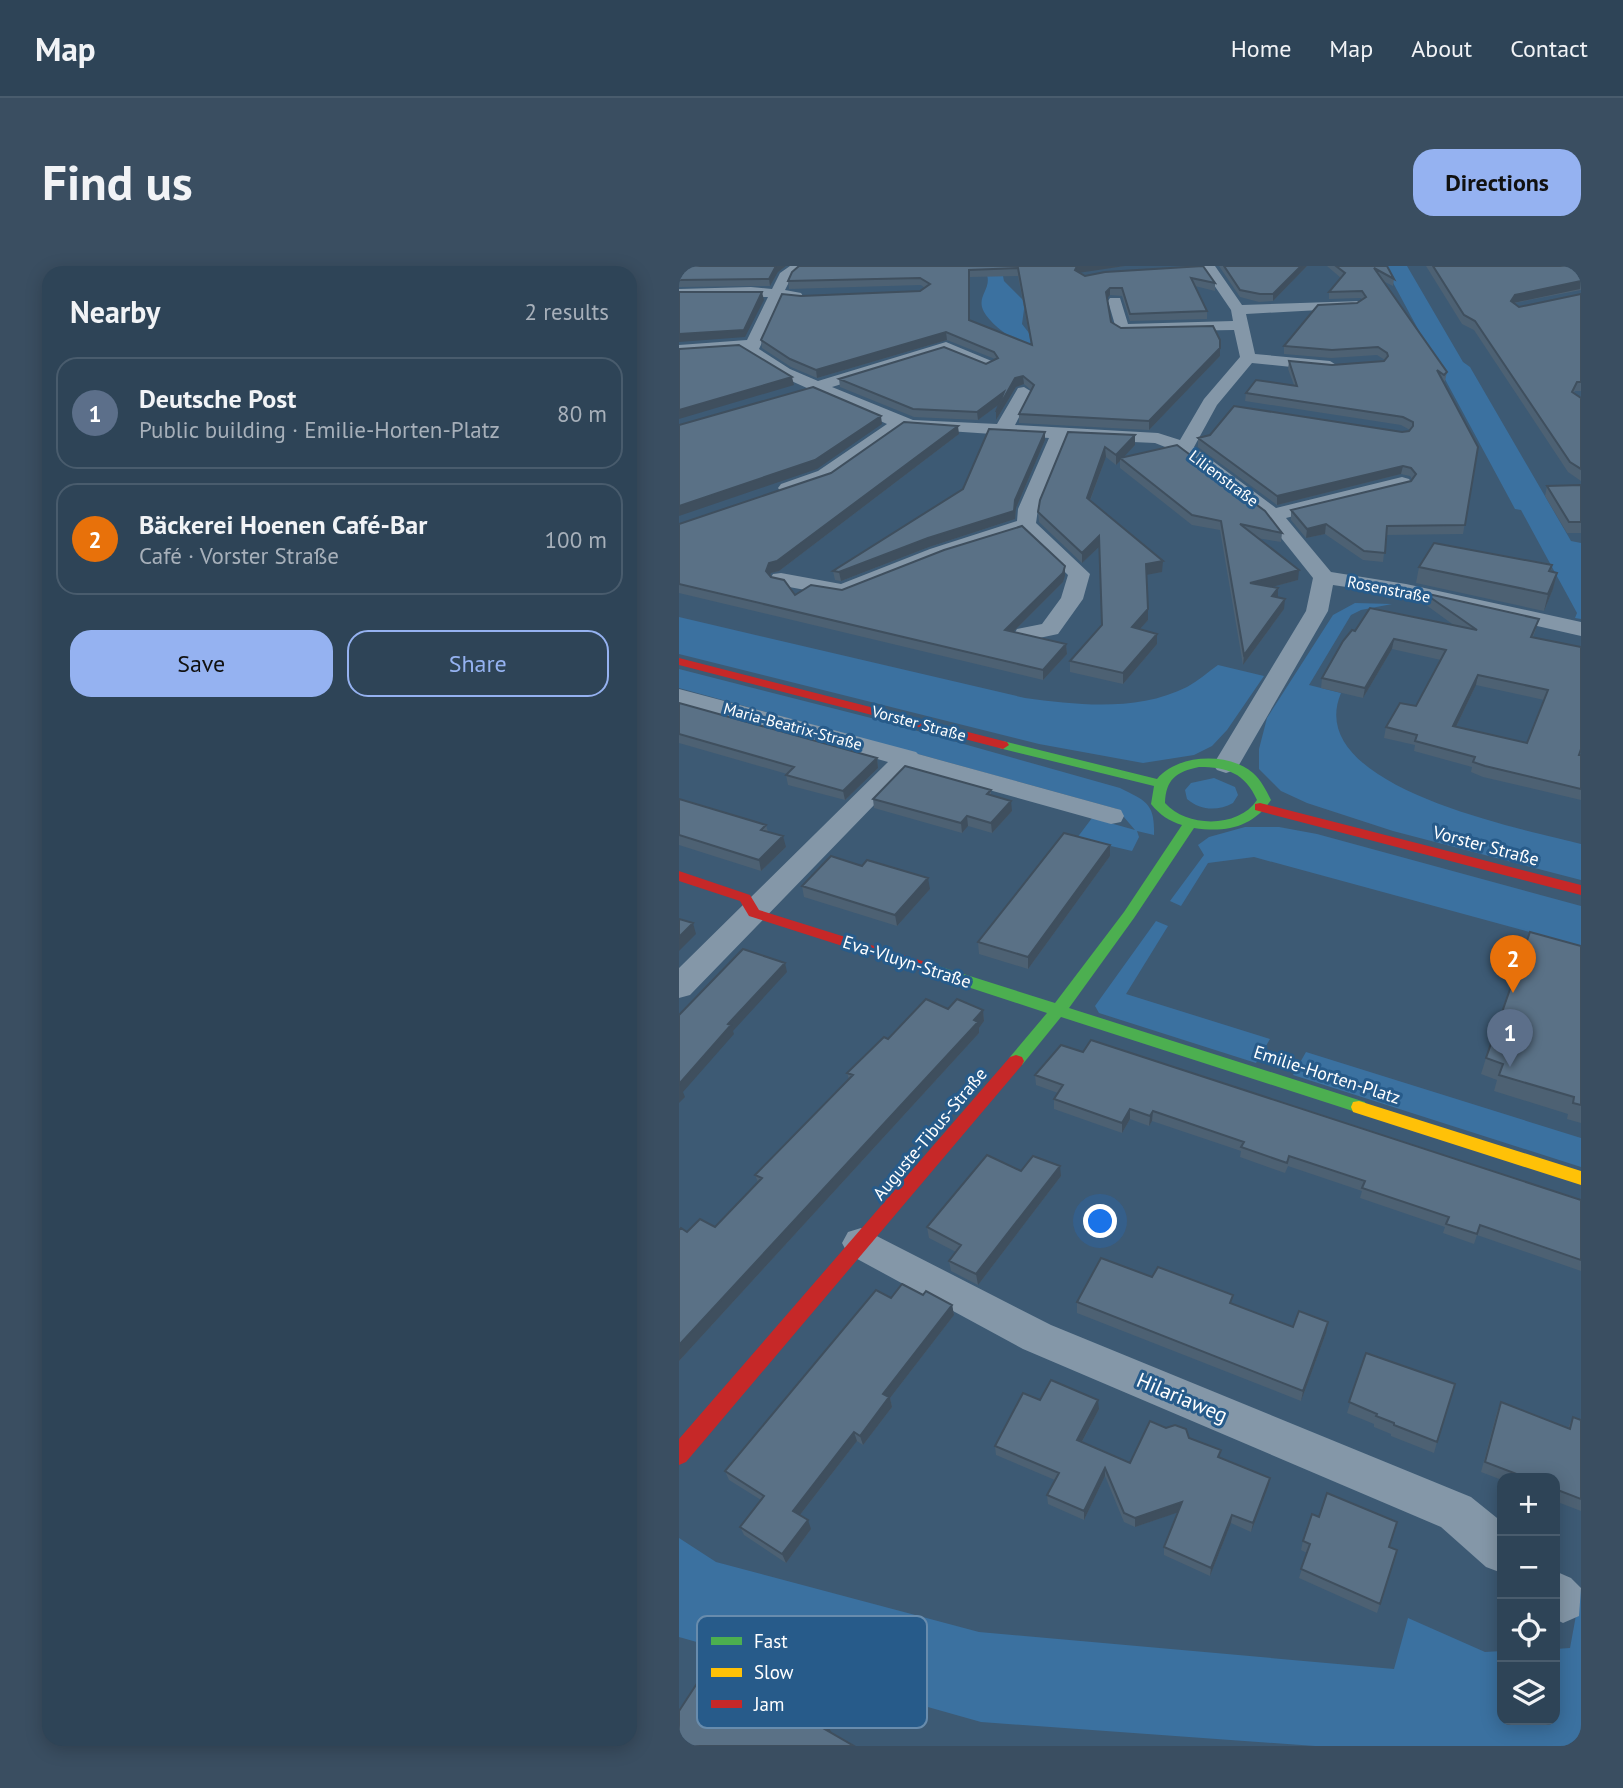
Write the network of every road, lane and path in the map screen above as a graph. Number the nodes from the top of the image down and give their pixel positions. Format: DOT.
graph roads {
  1 [pos="799,266"];
  2 [pos="1205,266"];
  3 [pos="679,293"];
  4 [pos="776,295"];
  5 [pos="815,296"];
  6 [pos="1115,301"];
  7 [pos="1356,304"];
  8 [pos="1240,317"];
  9 [pos="753,344"];
  10 [pos="679,350"];
  11 [pos="1248,358"];
  12 [pos="988,365"];
  13 [pos="1342,365"];
  14 [pos="818,386"];
  15 [pos="1024,392"];
  16 [pos="792,394"];
  17 [pos="1210,403"];
  18 [pos="1237,407"];
  19 [pos="901,422"];
  20 [pos="1003,430"];
  21 [pos="1060,433"];
  22 [pos="1184,447"];
  23 [pos="1402,483"];
  24 [pos="764,496"];
  25 [pos="1273,515"];
  26 [pos="1026,524"];
  27 [pos="1324,577"];
  28 [pos="781,579"];
  29 [pos="1581,629"];
  30 [pos="1025,634"];
  31 [pos="679,661"];
  32 [pos="679,696"];
  33 [pos="907,757"];
  34 [pos="1226,765"];
  35 [pos="1159,783"];
  36 [pos="1260,807"];
  37 [pos="1111,816"];
  38 [pos="1190,823"];
  39 [pos="679,876"];
  40 [pos="1581,890"];
  41 [pos="754,914"];
  42 [pos="679,987"];
  43 [pos="1059,1011"];
  44 [pos="1581,1178"];
  45 [pos="861,1243"];
  46 [pos="679,1455"];
  47 [pos="1497,1546"];
  1 -- 4 [label="street"];
  2 -- 8 [label="street"];
  3 -- 4 [label="street"];
  4 -- 5 [label="street"];
  4 -- 9 [label="street"];
  6 -- 8 [label="street"];
  7 -- 8 [label="street"];
  8 -- 11 [label="street"];
  9 -- 10 [label="street"];
  9 -- 14 [label="street"];
  11 -- 13 [label="street"];
  11 -- 17 [label="street, Lilienstraße"];
  12 -- 14 [label="street"];
  14 -- 16 [label="street"];
  14 -- 19 [label="street"];
  15 -- 20 [label="street"];
  17 -- 18 [label="street"];
  17 -- 22 [label="street, Lilienstraße"];
  19 -- 20 [label="street"];
  19 -- 24 [label="street"];
  20 -- 21 [label="street"];
  21 -- 22 [label="street"];
  21 -- 26 [label="street"];
  22 -- 25 [label="street, Lilienstraße"];
  23 -- 25 [label="street, Lilienstraße"];
  25 -- 27 [label="street, Lilienstraße"];
  26 -- 28 [label="street"];
  26 -- 30 [label="street"];
  27 -- 29 [label="street, Rosenstraße"];
  27 -- 34 [label="street, Rosenstraße"];
  31 -- 35 [label="street, Vorster Straße"];
  32 -- 33 [label="street, Maria-Beatrix-Straße"];
  33 -- 37 [label="street, Maria-Beatrix-Straße"];
  33 -- 41 [label="street"];
  34 -- 35 [label="street"];
  34 -- 36 [label="street"];
  35 -- 38 [label="street"];
  36 -- 38 [label="street"];
  36 -- 40 [label="street, Vorster Straße"];
  38 -- 43 [label="street, Auguste-Tibus-Straße"];
  39 -- 41 [label="street, Eva-Vluyn-Straße"];
  41 -- 42 [label="street"];
  41 -- 43 [label="street, Eva-Vluyn-Straße"];
  43 -- 44 [label="street, Emilie-Horten-Platz"];
  43 -- 45 [label="street, Auguste-Tibus-Straße"];
  45 -- 46 [label="street, Auguste-Tibus-Straße"];
  45 -- 47 [label="street, Hilariaweg"];
}
